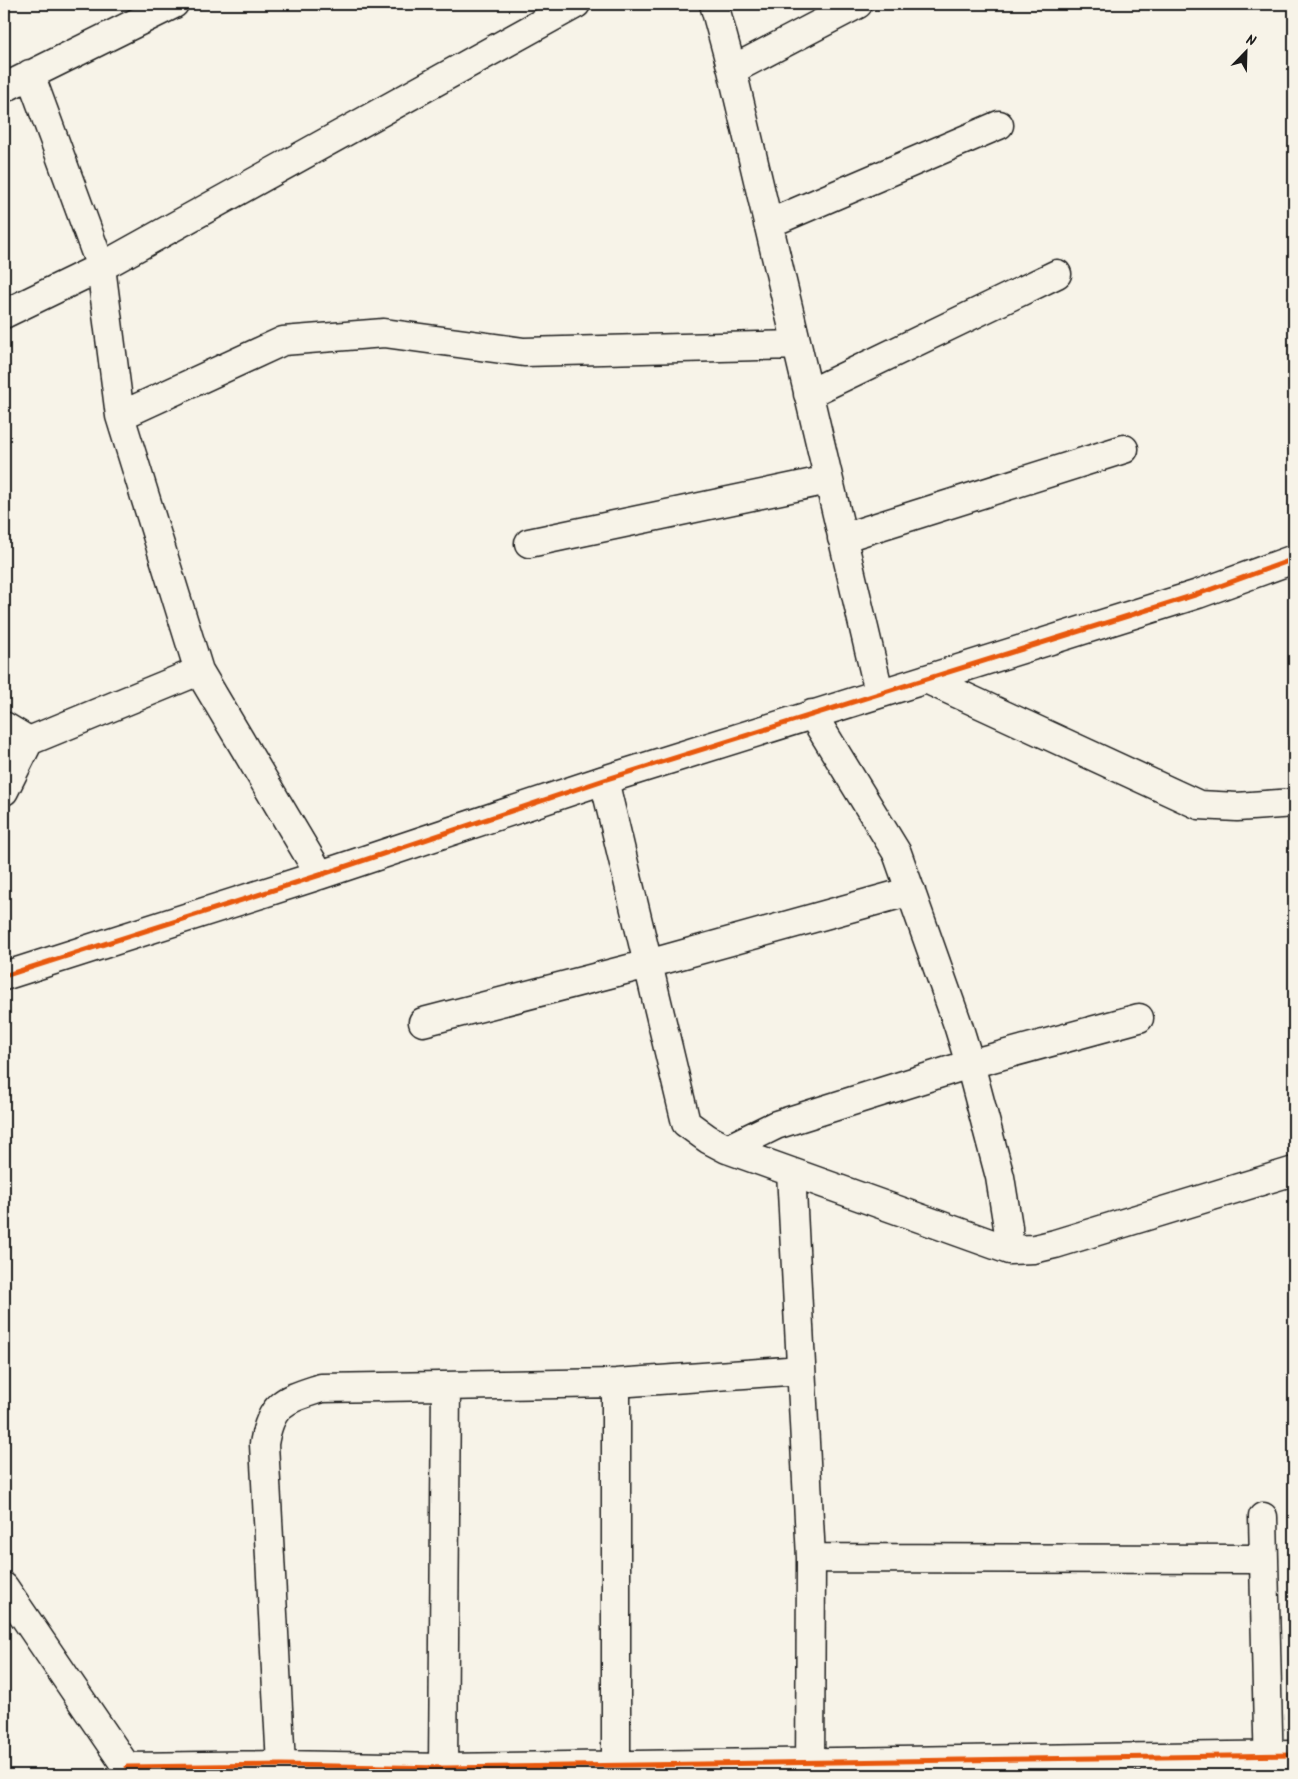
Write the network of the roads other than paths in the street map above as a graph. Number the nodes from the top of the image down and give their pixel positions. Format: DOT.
graph roads {
  1 [pos="174,4"];
  2 [pos="576,4"];
  3 [pos="714,4"];
  4 [pos="858,4"];
  5 [pos="732,70"];
  6 [pos="30,74"];
  7 [pos="4,88"];
  8 [pos="1000,125"];
  9 [pos="768,224"];
  10 [pos="101,266"];
  11 [pos="1057,274"];
  12 [pos="4,314"];
  13 [pos="796,345"];
  14 [pos="808,394"];
  15 [pos="120,416"];
  16 [pos="1124,449"];
  17 [pos="828,480"];
  18 [pos="842,538"];
  19 [pos="529,543"];
  20 [pos="1294,559"];
  21 [pos="199,671"];
  22 [pos="926,678"];
  23 [pos="879,692"];
  24 [pos="812,714"];
  25 [pos="4,726"];
  26 [pos="29,741"];
  27 [pos="604,780"];
  28 [pos="4,791"];
  29 [pos="1294,804"];
  30 [pos="320,874"];
  31 [pos="911,891"];
  32 [pos="648,964"];
  33 [pos="4,976"];
  34 [pos="1139,1018"];
  35 [pos="423,1022"];
  36 [pos="970,1064"];
  37 [pos="727,1149"];
  38 [pos="1294,1171"];
  39 [pos="792,1172"];
  40 [pos="1009,1250"];
  41 [pos="801,1370"];
  42 [pos="616,1383"];
  43 [pos="446,1386"];
  44 [pos="1263,1517"];
  45 [pos="810,1558"];
  46 [pos="1264,1559"];
  47 [pos="4,1587"];
  48 [pos="1277,1762"];
  49 [pos="281,1764"];
  50 [pos="442,1768"];
  51 [pos="809,1768"];
  52 [pos="616,1770"];
  53 [pos="130,1771"];
  1 -- 6 [label="street"];
  2 -- 10 [label="street"];
  3 -- 5 [label="street"];
  4 -- 5 [label="street"];
  5 -- 9 [label="street"];
  6 -- 7 [label="street"];
  6 -- 10 [label="street"];
  8 -- 9 [label="street"];
  9 -- 13 [label="street"];
  10 -- 12 [label="street"];
  10 -- 15 [label="street"];
  11 -- 14 [label="street"];
  13 -- 14 [label="street"];
  13 -- 15 [label="street"];
  14 -- 17 [label="street"];
  15 -- 21 [label="street"];
  16 -- 18 [label="street"];
  17 -- 18 [label="street"];
  17 -- 19 [label="street"];
  18 -- 23 [label="street"];
  20 -- 22 [label="street"];
  21 -- 26 [label="street"];
  21 -- 30 [label="street"];
  22 -- 23 [label="street"];
  22 -- 29 [label="street"];
  23 -- 24 [label="street"];
  24 -- 27 [label="street"];
  24 -- 31 [label="street"];
  25 -- 26 [label="street"];
  26 -- 28 [label="street"];
  27 -- 30 [label="street"];
  27 -- 32 [label="street"];
  30 -- 33 [label="street"];
  31 -- 32 [label="street"];
  31 -- 36 [label="street"];
  32 -- 35 [label="street"];
  32 -- 37 [label="street"];
  34 -- 36 [label="street"];
  36 -- 37 [label="street"];
  36 -- 40 [label="street"];
  37 -- 39 [label="street"];
  38 -- 40 [label="street"];
  39 -- 40 [label="street"];
  39 -- 41 [label="street"];
  41 -- 42 [label="street"];
  41 -- 45 [label="street"];
  42 -- 43 [label="street"];
  42 -- 52 [label="street"];
  43 -- 49 [label="street"];
  43 -- 50 [label="street"];
  44 -- 46 [label="street"];
  45 -- 46 [label="street"];
  45 -- 51 [label="street"];
  46 -- 48 [label="street"];
  47 -- 53 [label="street"];
  48 -- 51 [label="street"];
  49 -- 50 [label="street"];
  49 -- 53 [label="street"];
  50 -- 52 [label="street"];
  51 -- 52 [label="street"];
}
